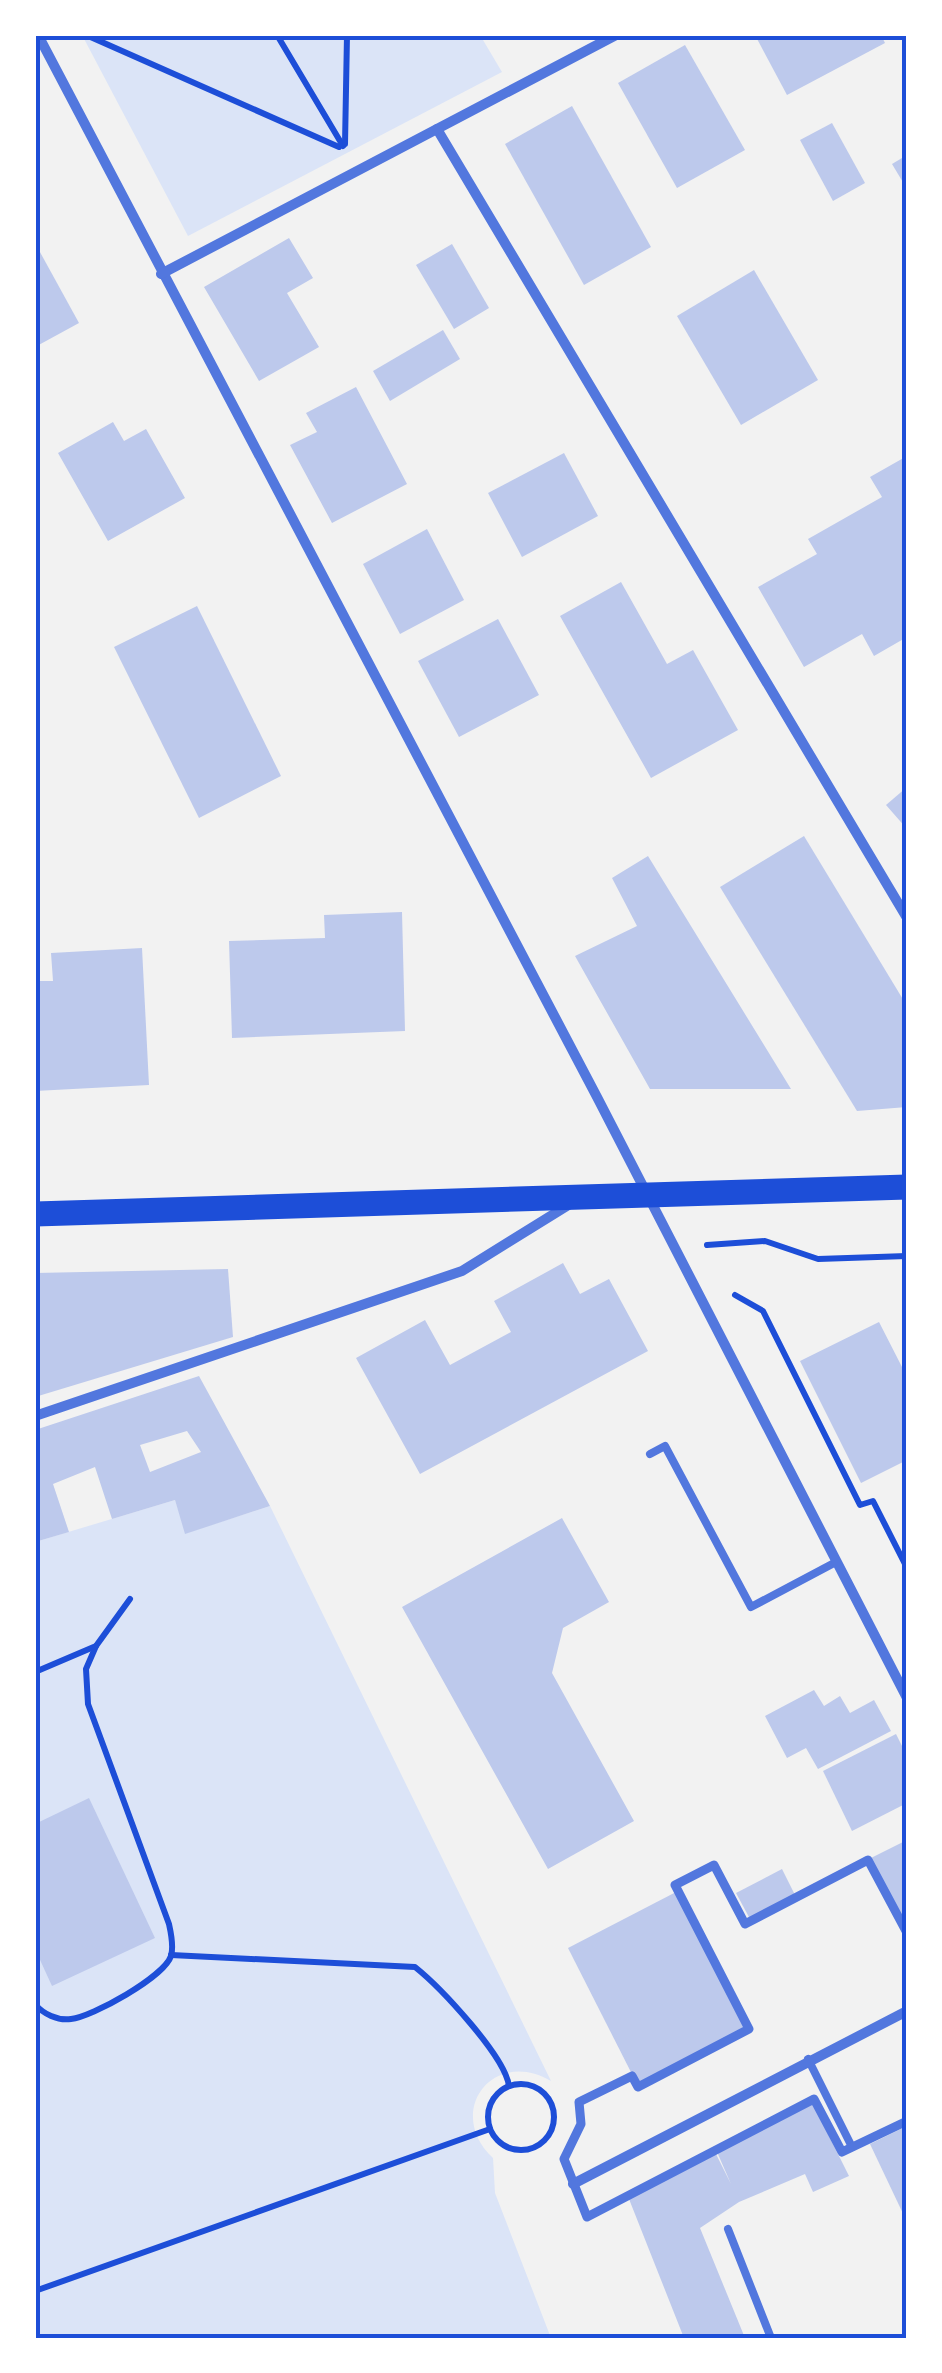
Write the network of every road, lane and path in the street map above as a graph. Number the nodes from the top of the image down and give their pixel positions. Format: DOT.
graph roads {
  1 [pos="38,35"];
  2 [pos="86,35"];
  3 [pos="277,35"];
  4 [pos="346,35"];
  5 [pos="616,35"];
  6 [pos="437,129"];
  7 [pos="345,150"];
  8 [pos="161,274"];
  9 [pos="907,918"];
  10 [pos="907,1188"];
  11 [pos="647,1196"];
  12 [pos="579,1198"];
  13 [pos="35,1214"];
  14 [pos="907,1256"];
  15 [pos="713,1257"];
  16 [pos="726,1282"];
  17 [pos="35,1416"];
  18 [pos="650,1454"];
  19 [pos="836,1562"];
  20 [pos="907,1568"];
  21 [pos="130,1600"];
  22 [pos="96,1646"];
  23 [pos="35,1672"];
  24 [pos="907,1698"];
  25 [pos="907,1934"];
  26 [pos="172,1955"];
  27 [pos="35,2004"];
  28 [pos="907,2010"];
  29 [pos="808,2059"];
  30 [pos="509,2086"];
  31 [pos="907,2121"];
  32 [pos="490,2129"];
  33 [pos="852,2147"];
  34 [pos="573,2184"];
  35 [pos="728,2229"];
  36 [pos="35,2290"];
  37 [pos="771,2338"];
  1 -- 8 [label="street"];
  2 -- 7 [label="path"];
  3 -- 7 [label="path"];
  4 -- 7 [label="path"];
  5 -- 6 [label="street"];
  6 -- 8 [label="street"];
  6 -- 9 [label="street"];
  8 -- 11 [label="street"];
  10 -- 11 [label="main road"];
  11 -- 12 [label="main road"];
  11 -- 19 [label="street"];
  12 -- 13 [label="main road"];
  12 -- 17 [label="street"];
  14 -- 15 [label="path"];
  16 -- 20 [label="path"];
  18 -- 19 [label="lane"];
  19 -- 24 [label="street"];
  21 -- 22 [label="path"];
  22 -- 23 [label="path"];
  22 -- 26 [label="path"];
  25 -- 34 [label="street"];
  26 -- 27 [label="path"];
  26 -- 30 [label="path"];
  28 -- 29 [label="street"];
  29 -- 33 [label="lane"];
  29 -- 34 [label="street"];
  30 -- 32 [label="path"];
  30 -- 32 [label="path"];
  31 -- 33 [label="street"];
  32 -- 36 [label="path"];
  33 -- 34 [label="street"];
  35 -- 37 [label="lane"];
}
